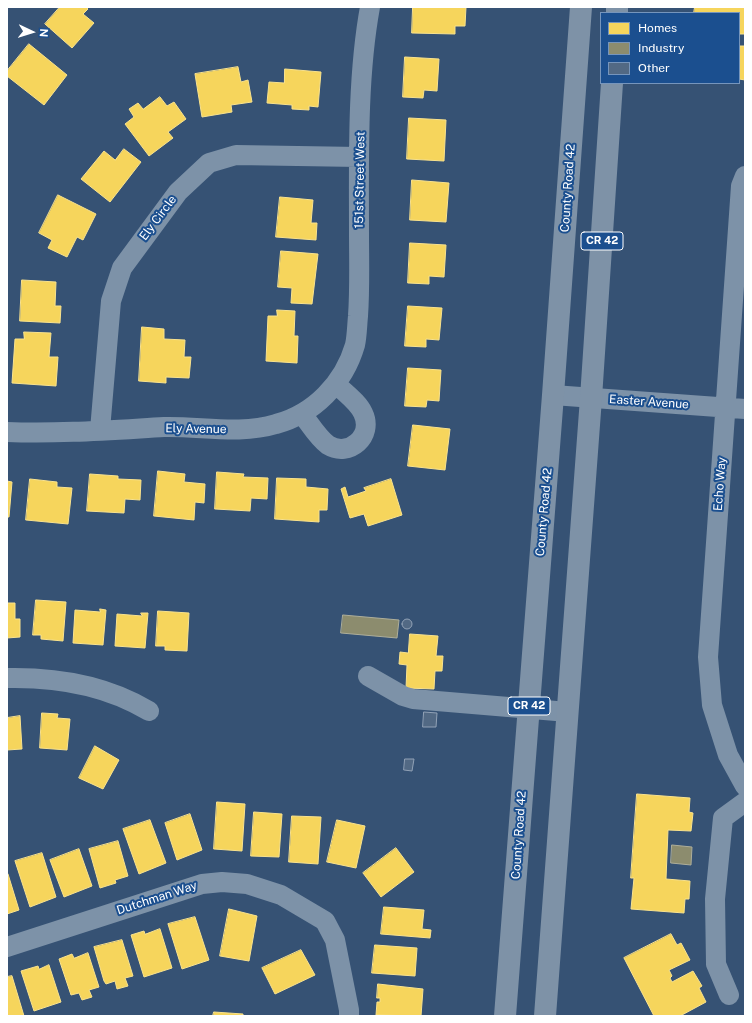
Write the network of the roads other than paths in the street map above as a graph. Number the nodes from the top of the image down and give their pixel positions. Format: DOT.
graph roads {
  1 [pos="370,7"];
  2 [pos="581,7"];
  3 [pos="612,84"];
  4 [pos="359,156"];
  5 [pos="745,176"];
  6 [pos="352,353"];
  7 [pos="336,384"];
  8 [pos="553,395"];
  9 [pos="592,398"];
  10 [pos="725,408"];
  11 [pos="745,409"];
  12 [pos="302,414"];
  13 [pos="100,430"];
  14 [pos="7,432"];
  15 [pos="368,676"];
  16 [pos="7,678"];
  17 [pos="529,708"];
  18 [pos="149,711"];
  19 [pos="568,712"];
  20 [pos="745,786"];
  21 [pos="745,802"];
  22 [pos="7,947"];
  23 [pos="729,995"];
  24 [pos="349,1016"];
  25 [pos="505,1016"];
  26 [pos="545,1016"];
  1 -- 4 [label="street, 151st Street West"];
  2 -- 8 [label="highway, County Road 42 / CR 42"];
  3 -- 9 [label="highway, CR 42"];
  4 -- 6 [label="street, 151st Street West"];
  4 -- 13 [label="street, Ely Circle"];
  5 -- 10 [label="street, Echo Way"];
  6 -- 7 [label="street, Ely Avenue"];
  7 -- 12 [label="street, Ely Avenue"];
  7 -- 12 [label="street"];
  8 -- 9 [label="street, Easter Avenue"];
  8 -- 17 [label="highway, County Road 42 / CR 42"];
  9 -- 10 [label="street, Easter Avenue"];
  9 -- 19 [label="highway, CR 42"];
  10 -- 11 [label="street, Easter Avenue"];
  10 -- 20 [label="street, Echo Way"];
  12 -- 13 [label="street, Ely Avenue"];
  13 -- 14 [label="street, Ely Avenue"];
  15 -- 17 [label="street"];
  16 -- 18 [label="street"];
  17 -- 19 [label="street"];
  17 -- 25 [label="highway, County Road 42 / CR 42"];
  19 -- 26 [label="highway, CR 42"];
  21 -- 23 [label="street"];
  22 -- 24 [label="street, Dutchman Way"];
}
